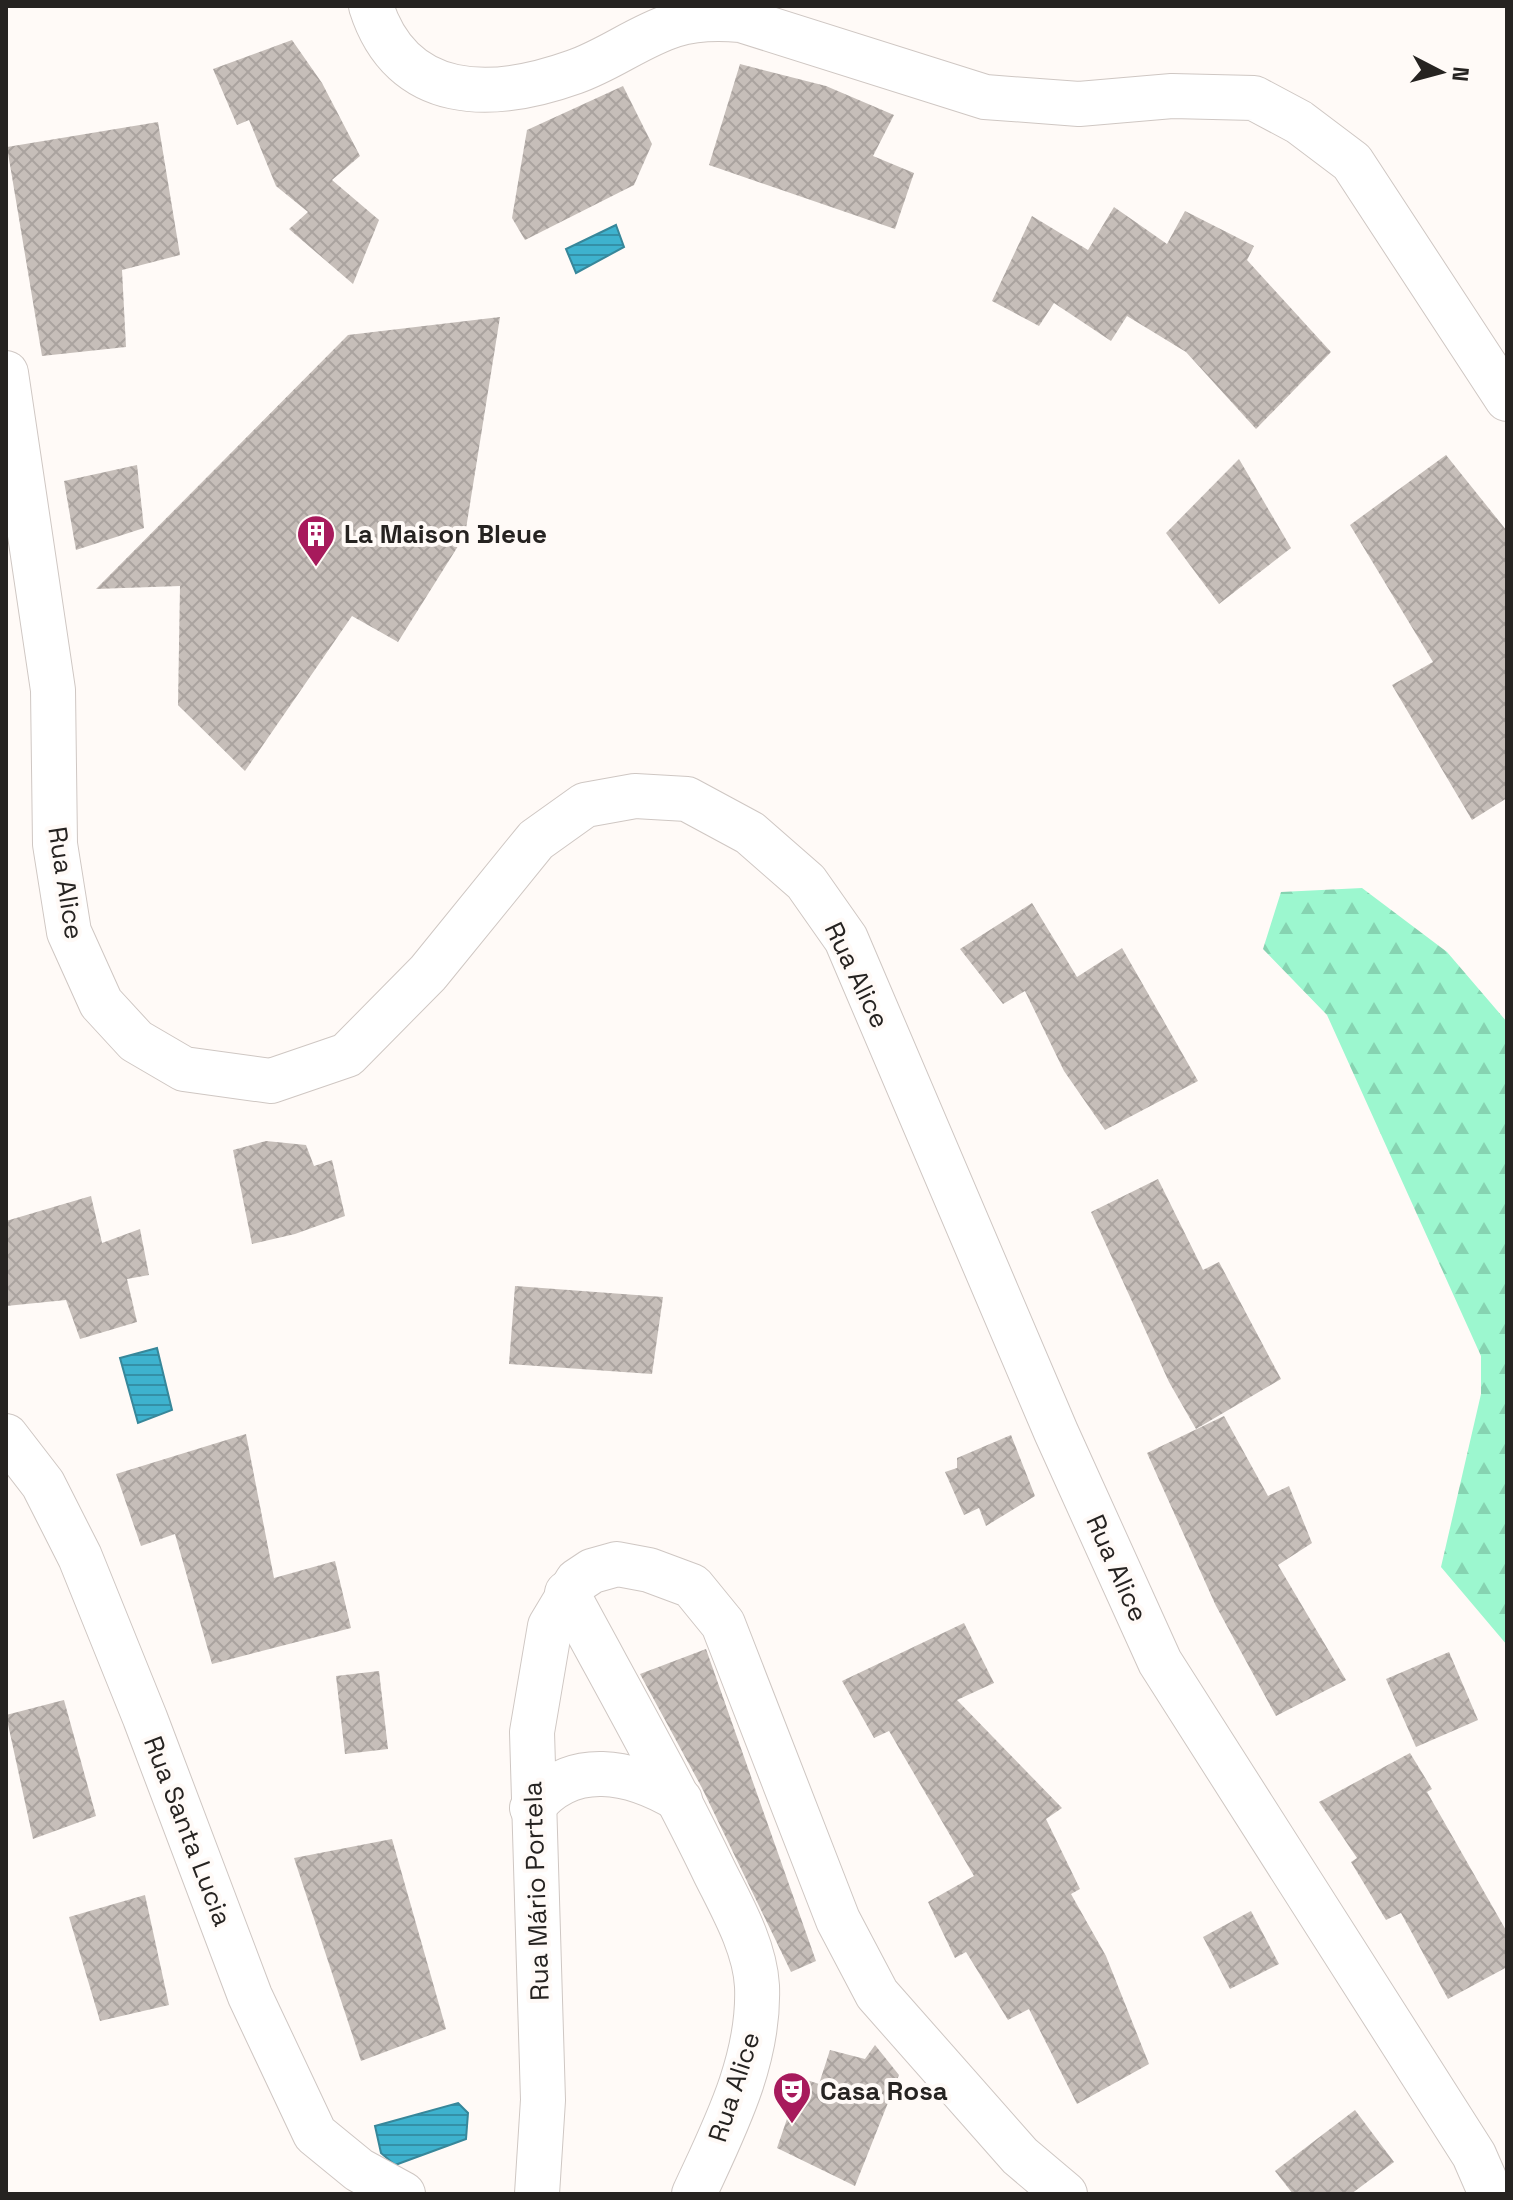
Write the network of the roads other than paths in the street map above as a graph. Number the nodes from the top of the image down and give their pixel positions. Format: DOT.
graph roads {
  1 [pos="371,6"];
  2 [pos="6,373"];
  3 [pos="1507,399"];
  4 [pos="6,1436"];
  5 [pos="567,1593"];
  6 [pos="680,1800"];
  7 [pos="532,1808"];
  8 [pos="403,2194"];
  9 [pos="537,2194"];
  10 [pos="694,2194"];
  11 [pos="1065,2194"];
  12 [pos="1491,2194"];
  1 -- 3 [label="street"];
  2 -- 12 [label="street, Rua Alice"];
  4 -- 8 [label="street, Rua Santa Lucia"];
  5 -- 6 [label="street, Rua Alice"];
  5 -- 7 [label="street, Rua Mário Portela"];
  5 -- 11 [label="street"];
  6 -- 7 [label="street"];
  6 -- 10 [label="street, Rua Alice"];
  7 -- 9 [label="street, Rua Mário Portela"];
}
